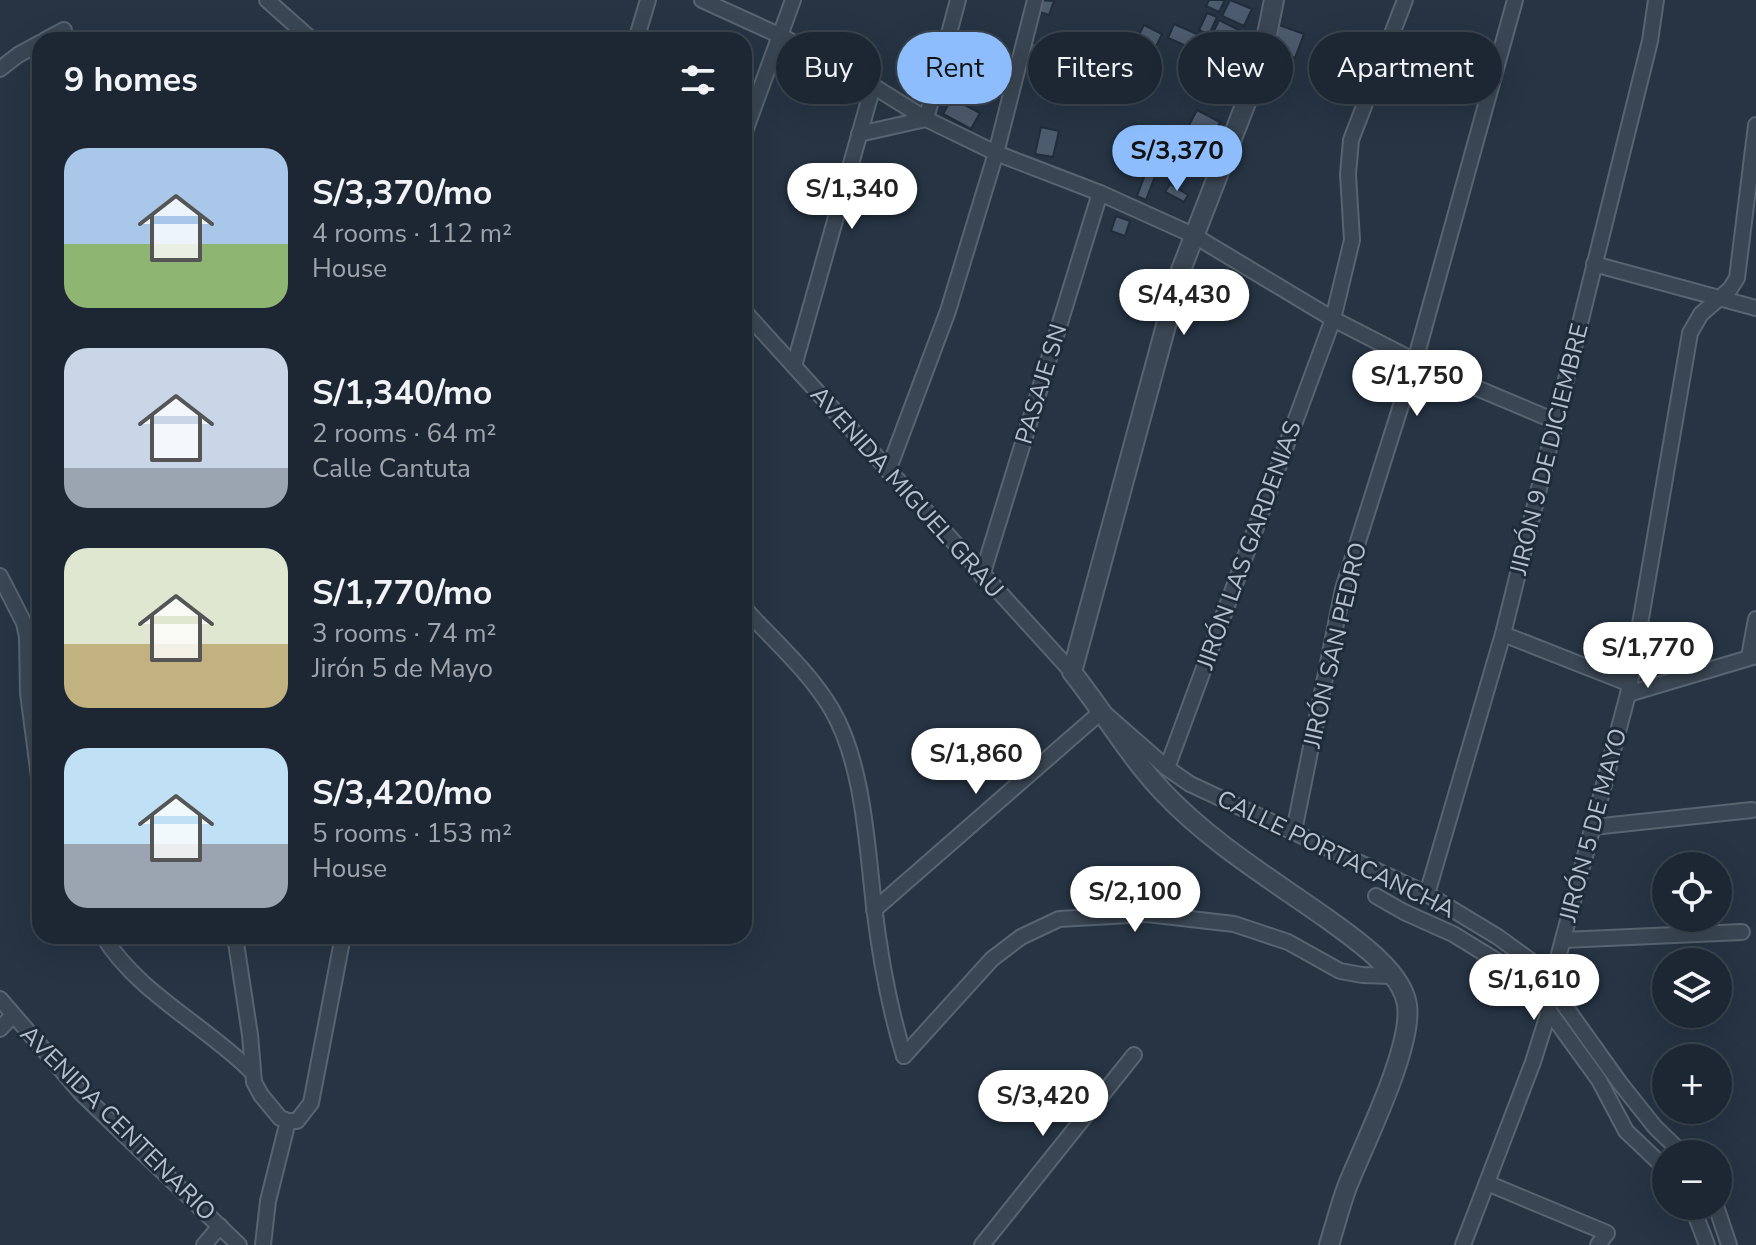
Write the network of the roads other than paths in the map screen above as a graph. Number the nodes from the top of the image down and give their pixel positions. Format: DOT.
graph roads {
  1 [pos="267,0"];
  2 [pos="648,0"];
  3 [pos="702,0"];
  4 [pos="793,0"];
  5 [pos="958,0"];
  6 [pos="1035,0"];
  7 [pos="1274,0"];
  8 [pos="1405,0"];
  9 [pos="1515,0"];
  10 [pos="1656,0"];
  11 [pos="64,30"];
  12 [pos="60,32"];
  13 [pos="303,32"];
  14 [pos="638,32"];
  15 [pos="782,32"];
  16 [pos="776,34"];
  17 [pos="32,48"];
  18 [pos="776,49"];
  19 [pos="0,69"];
  20 [pos="881,91"];
  21 [pos="868,104"];
  22 [pos="752,113"];
  23 [pos="926,119"];
  24 [pos="1756,125"];
  25 [pos="859,134"];
  26 [pos="996,153"];
  27 [pos="1100,193"];
  28 [pos="1193,235"];
  29 [pos="1594,264"];
  30 [pos="1720,298"];
  31 [pos="1756,308"];
  32 [pos="1333,319"];
  33 [pos="752,320"];
  34 [pos="1415,361"];
  35 [pos="794,366"];
  36 [pos="1434,370"];
  37 [pos="1555,421"];
  38 [pos="888,471"];
  39 [pos="0,576"];
  40 [pos="982,576"];
  41 [pos="752,617"];
  42 [pos="1756,619"];
  43 [pos="1503,634"];
  44 [pos="1753,656"];
  45 [pos="1072,672"];
  46 [pos="1629,689"];
  47 [pos="1102,711"];
  48 [pos="32,724"];
  49 [pos="1167,768"];
  50 [pos="1752,810"];
  51 [pos="1593,827"];
  52 [pos="1294,831"];
  53 [pos="1427,894"];
  54 [pos="1376,896"];
  55 [pos="874,910"];
  56 [pos="1742,932"];
  57 [pos="1563,940"];
  58 [pos="108,944"];
  59 [pos="236,944"];
  60 [pos="341,944"];
  61 [pos="1392,976"];
  62 [pos="1550,988"];
  63 [pos="0,999"];
  64 [pos="1549,1011"];
  65 [pos="12,1016"];
  66 [pos="0,1029"];
  67 [pos="1134,1055"];
  68 [pos="251,1071"];
  69 [pos="288,1121"];
  70 [pos="1668,1140"];
  71 [pos="1652,1156"];
  72 [pos="1487,1183"];
  73 [pos="1697,1220"];
  74 [pos="1721,1220"];
  75 [pos="220,1226"];
  76 [pos="204,1245"];
  77 [pos="239,1245"];
  78 [pos="263,1245"];
  79 [pos="982,1245"];
  80 [pos="1329,1245"];
  81 [pos="1463,1245"];
  82 [pos="1598,1245"];
  83 [pos="1707,1245"];
  84 [pos="1729,1245"];
  1 -- 13 [label="street"];
  2 -- 14 [label="street"];
  3 -- 16 [label="street"];
  4 -- 15 [label="street"];
  5 -- 23 [label="street"];
  6 -- 26 [label="street"];
  7 -- 28 [label="street"];
  8 -- 32 [label="street, JIRÓN LAS GARDENIAS"];
  9 -- 34 [label="street, JIRÓN SAN PEDRO"];
  10 -- 29 [label="street, JIRÓN 9 DE DICIEMBRE"];
  11 -- 12 [label="street"];
  17 -- 19 [label="street"];
  18 -- 22 [label="street"];
  20 -- 23 [label="street"];
  21 -- 25 [label="street"];
  23 -- 25 [label="street"];
  23 -- 26 [label="street"];
  24 -- 30 [label="street, JIRÓN 5 DE MAYO"];
  25 -- 35 [label="street"];
  26 -- 27 [label="street"];
  26 -- 38 [label="street"];
  27 -- 28 [label="street"];
  27 -- 40 [label="street, PASAJE SN"];
  28 -- 32 [label="street"];
  28 -- 45 [label="street"];
  29 -- 30 [label="street"];
  29 -- 37 [label="street, JIRÓN 9 DE DICIEMBRE"];
  30 -- 31 [label="street"];
  30 -- 46 [label="street, JIRÓN 5 DE MAYO"];
  32 -- 34 [label="street"];
  32 -- 49 [label="street, JIRÓN LAS GARDENIAS"];
  33 -- 35 [label="street, AVENIDA MIGUEL GRAU"];
  34 -- 52 [label="street, JIRÓN SAN PEDRO"];
  35 -- 38 [label="street, AVENIDA MIGUEL GRAU"];
  36 -- 37 [label="street"];
  37 -- 43 [label="street, JIRÓN 9 DE DICIEMBRE"];
  38 -- 40 [label="street, AVENIDA MIGUEL GRAU"];
  39 -- 48 [label="street"];
  40 -- 45 [label="street, AVENIDA MIGUEL GRAU"];
  41 -- 55 [label="street"];
  42 -- 44 [label="street"];
  43 -- 46 [label="street"];
  43 -- 53 [label="street, JIRÓN 9 DE DICIEMBRE"];
  44 -- 46 [label="street"];
  45 -- 47 [label="street"];
  46 -- 51 [label="street, JIRÓN 5 DE MAYO"];
  47 -- 49 [label="street, CALLE PORTACANCHA"];
  47 -- 55 [label="street"];
  47 -- 61 [label="street"];
  49 -- 52 [label="street, CALLE PORTACANCHA"];
  50 -- 51 [label="street"];
  51 -- 57 [label="street, JIRÓN 5 DE MAYO"];
  52 -- 53 [label="street, CALLE PORTACANCHA"];
  53 -- 62 [label="street, CALLE PORTACANCHA"];
  54 -- 64 [label="street"];
  55 -- 61 [label="street"];
  56 -- 57 [label="street"];
  57 -- 62 [label="street, JIRÓN 5 DE MAYO"];
  58 -- 68 [label="street"];
  59 -- 68 [label="street"];
  60 -- 69 [label="street"];
  61 -- 80 [label="street"];
  62 -- 64 [label="street, JIRÓN 5 DE MAYO"];
  62 -- 70 [label="street, CALLE PORTACANCHA"];
  63 -- 65 [label="street, AVENIDA CENTENARIO"];
  64 -- 71 [label="street"];
  64 -- 72 [label="street, JIRÓN 5 DE MAYO"];
  65 -- 66 [label="street"];
  65 -- 75 [label="street, AVENIDA CENTENARIO"];
  67 -- 79 [label="street"];
  68 -- 69 [label="street"];
  69 -- 78 [label="street"];
  72 -- 81 [label="street, JIRÓN 5 DE MAYO"];
  72 -- 82 [label="street"];
  73 -- 83 [label="street"];
  74 -- 84 [label="street"];
  75 -- 76 [label="street"];
  75 -- 77 [label="street, AVENIDA CENTENARIO"];
}
